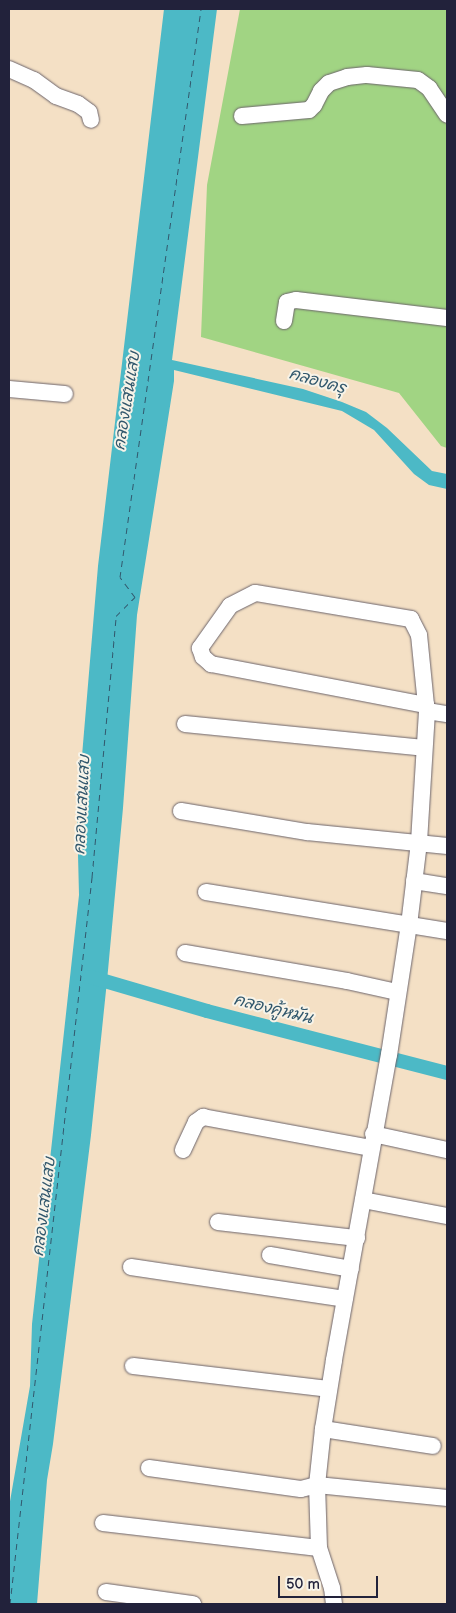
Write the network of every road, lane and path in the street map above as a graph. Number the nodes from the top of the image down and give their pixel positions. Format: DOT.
graph roads {
  1 [pos="9,69"];
  2 [pos="447,115"];
  3 [pos="242,116"];
  4 [pos="91,120"];
  5 [pos="447,318"];
  6 [pos="284,321"];
  7 [pos="9,389"];
  8 [pos="65,394"];
  9 [pos="427,708"];
  10 [pos="447,714"];
  11 [pos="185,724"];
  12 [pos="424,748"];
  13 [pos="181,811"];
  14 [pos="419,842"];
  15 [pos="447,846"];
  16 [pos="414,881"];
  17 [pos="447,886"];
  18 [pos="206,892"];
  19 [pos="409,926"];
  20 [pos="447,931"];
  21 [pos="184,953"];
  22 [pos="397,992"];
  23 [pos="372,1141"];
  24 [pos="183,1150"];
  25 [pos="447,1150"];
  26 [pos="363,1200"];
  27 [pos="447,1216"];
  28 [pos="218,1222"];
  29 [pos="357,1238"];
  30 [pos="270,1255"];
  31 [pos="130,1267"];
  32 [pos="351,1269"];
  33 [pos="345,1299"];
  34 [pos="133,1366"];
  35 [pos="330,1389"];
  36 [pos="323,1429"];
  37 [pos="433,1446"];
  38 [pos="150,1468"];
  39 [pos="318,1485"];
  40 [pos="447,1498"];
  41 [pos="104,1524"];
  42 [pos="319,1548"];
  43 [pos="106,1592"];
  44 [pos="193,1604"];
  45 [pos="334,1604"];
  1 -- 4 [label="street"];
  2 -- 3 [label="street"];
  5 -- 6 [label="street"];
  7 -- 8 [label="street"];
  9 -- 9 [label="street"];
  9 -- 10 [label="street"];
  9 -- 12 [label="street"];
  11 -- 12 [label="street"];
  12 -- 14 [label="street"];
  13 -- 14 [label="street"];
  14 -- 15 [label="street"];
  14 -- 16 [label="street"];
  16 -- 17 [label="street"];
  16 -- 19 [label="street"];
  18 -- 19 [label="street"];
  19 -- 20 [label="street"];
  19 -- 22 [label="street"];
  21 -- 22 [label="street"];
  22 -- 23 [label="street"];
  23 -- 24 [label="street"];
  23 -- 25 [label="street"];
  23 -- 26 [label="street"];
  26 -- 27 [label="street"];
  26 -- 29 [label="street"];
  28 -- 29 [label="street"];
  29 -- 32 [label="street"];
  30 -- 32 [label="street"];
  31 -- 33 [label="street"];
  32 -- 33 [label="street"];
  33 -- 35 [label="street"];
  34 -- 35 [label="street"];
  35 -- 36 [label="street"];
  36 -- 37 [label="street"];
  36 -- 39 [label="street"];
  38 -- 39 [label="street"];
  39 -- 40 [label="street"];
  39 -- 42 [label="street"];
  41 -- 42 [label="street"];
  42 -- 45 [label="street"];
  43 -- 44 [label="street"];
}
